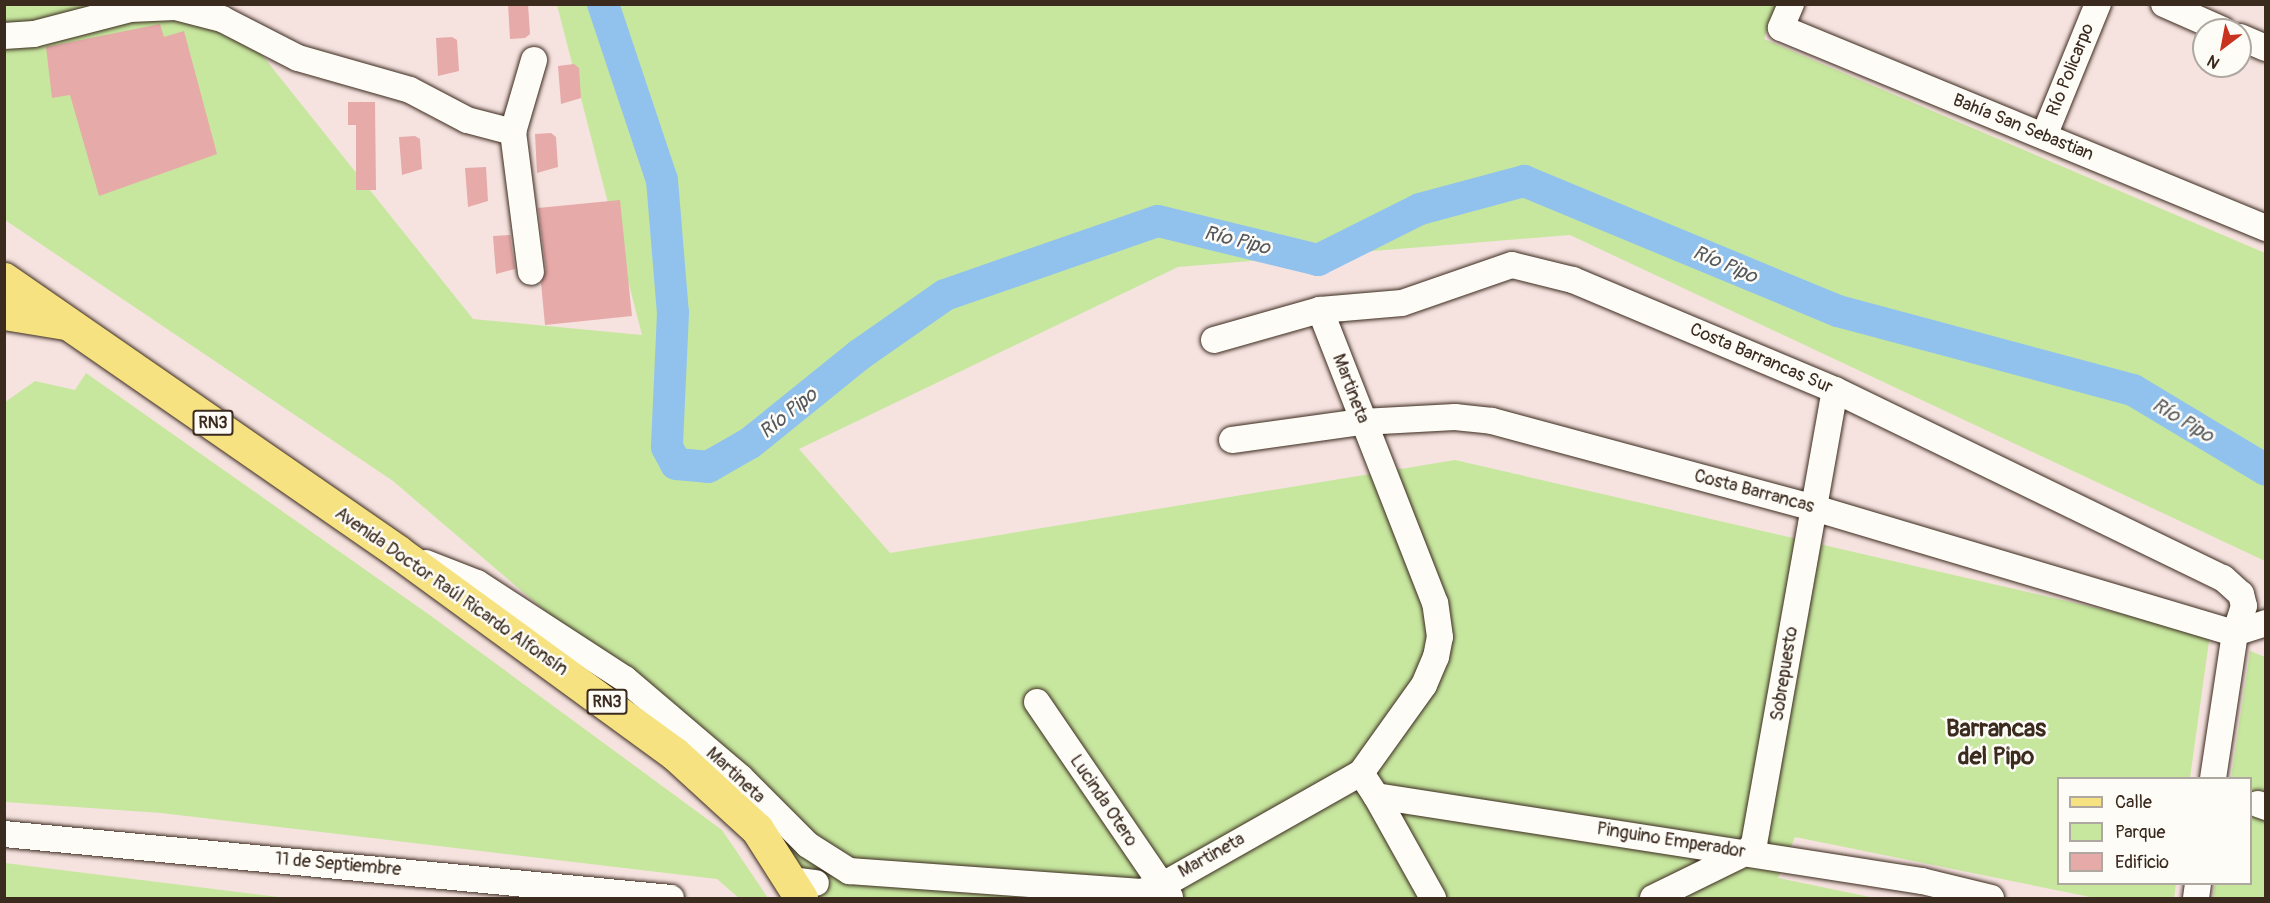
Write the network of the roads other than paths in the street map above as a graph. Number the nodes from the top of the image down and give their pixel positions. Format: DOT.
graph roads {
  1 [pos="1791,4"];
  2 [pos="2098,4"];
  3 [pos="2164,4"];
  4 [pos="2196,18"];
  5 [pos="4,36"];
  6 [pos="534,60"];
  7 [pos="513,132"];
  8 [pos="2044,136"];
  9 [pos="2265,228"];
  10 [pos="531,272"];
  11 [pos="4,279"];
  12 [pos="1320,310"];
  13 [pos="4,313"];
  14 [pos="65,323"];
  15 [pos="1214,340"];
  16 [pos="1835,390"];
  17 [pos="1362,422"];
  18 [pos="1232,440"];
  19 [pos="1811,507"];
  20 [pos="398,552"];
  21 [pos="2265,623"];
  22 [pos="2235,633"];
  23 [pos="1037,702"];
  24 [pos="1361,773"];
  25 [pos="2213,777"];
  26 [pos="1376,796"];
  27 [pos="4,834"];
  28 [pos="1747,852"];
  29 [pos="802,887"];
  30 [pos="1166,892"];
  31 [pos="670,898"];
  32 [pos="1433,898"];
  33 [pos="1653,898"];
  34 [pos="1991,898"];
  1 -- 8 [label="street, Bahía San Sebastian"];
  2 -- 8 [label="street, Río Policarpo"];
  3 -- 4 [label="street"];
  5 -- 7 [label="street"];
  6 -- 7 [label="street"];
  7 -- 10 [label="street"];
  8 -- 9 [label="street, Bahía San Sebastian"];
  11 -- 14 [label="main road, Avenida Doctor Raúl Ricardo Alfonsín"];
  12 -- 15 [label="street, Costa Barrancas Sur"];
  12 -- 16 [label="street, Costa Barrancas Sur"];
  12 -- 17 [label="street, Martineta"];
  13 -- 14 [label="main road, RN3"];
  14 -- 20 [label="main road, Avenida Doctor Raúl Ricardo Alfonsín / RN3"];
  16 -- 19 [label="street, Sobrepuesto"];
  16 -- 22 [label="street, Costa Barrancas Sur"];
  17 -- 18 [label="street, Costa Barrancas"];
  17 -- 19 [label="street, Costa Barrancas"];
  17 -- 24 [label="street, Martineta"];
  19 -- 22 [label="street, Costa Barrancas"];
  19 -- 28 [label="street, Sobrepuesto"];
  20 -- 29 [label="main road, Avenida Doctor Raúl Ricardo Alfonsín / RN3"];
  20 -- 30 [label="street, Martineta"];
  21 -- 22 [label="street"];
  22 -- 25 [label="street, Costa Barrancas Sur"];
  23 -- 30 [label="street, Lucinda Otero"];
  24 -- 26 [label="street"];
  24 -- 30 [label="street, Martineta"];
  26 -- 28 [label="street, Pinguino Emperador"];
  26 -- 32 [label="street"];
  27 -- 31 [label="street, 11 de Septiembre"];
  28 -- 33 [label="street"];
  28 -- 34 [label="street, Pinguino Emperador"];
}
